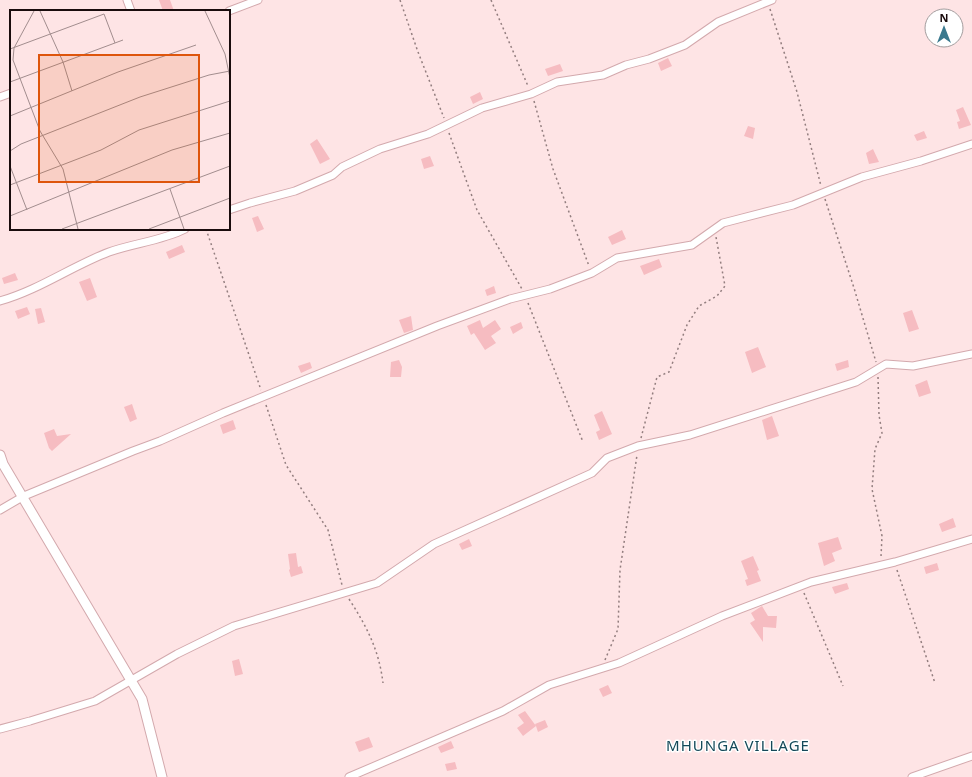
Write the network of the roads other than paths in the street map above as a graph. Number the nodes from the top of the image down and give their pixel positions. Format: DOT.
graph roads {
  1 [pos="126,0"];
  2 [pos="258,0"];
  3 [pos="769,1"];
  4 [pos="131,10"];
  5 [pos="230,12"];
  6 [pos="10,93"];
  7 [pos="0,97"];
  8 [pos="972,144"];
  9 [pos="230,210"];
  10 [pos="183,230"];
  11 [pos="0,300"];
  12 [pos="972,354"];
  13 [pos="0,455"];
  14 [pos="24,496"];
  15 [pos="0,510"];
  16 [pos="972,539"];
  17 [pos="131,680"];
  18 [pos="0,729"];
  19 [pos="972,756"];
  20 [pos="162,777"];
  21 [pos="349,777"];
  22 [pos="912,777"];
  1 -- 4 [label="street"];
  2 -- 5 [label="street"];
  3 -- 9 [label="street"];
  6 -- 7 [label="street"];
  8 -- 14 [label="street"];
  10 -- 11 [label="street"];
  12 -- 17 [label="street"];
  13 -- 14 [label="street"];
  14 -- 15 [label="street"];
  14 -- 17 [label="street"];
  16 -- 21 [label="street"];
  17 -- 18 [label="street"];
  17 -- 20 [label="street"];
  19 -- 22 [label="street"];
}
